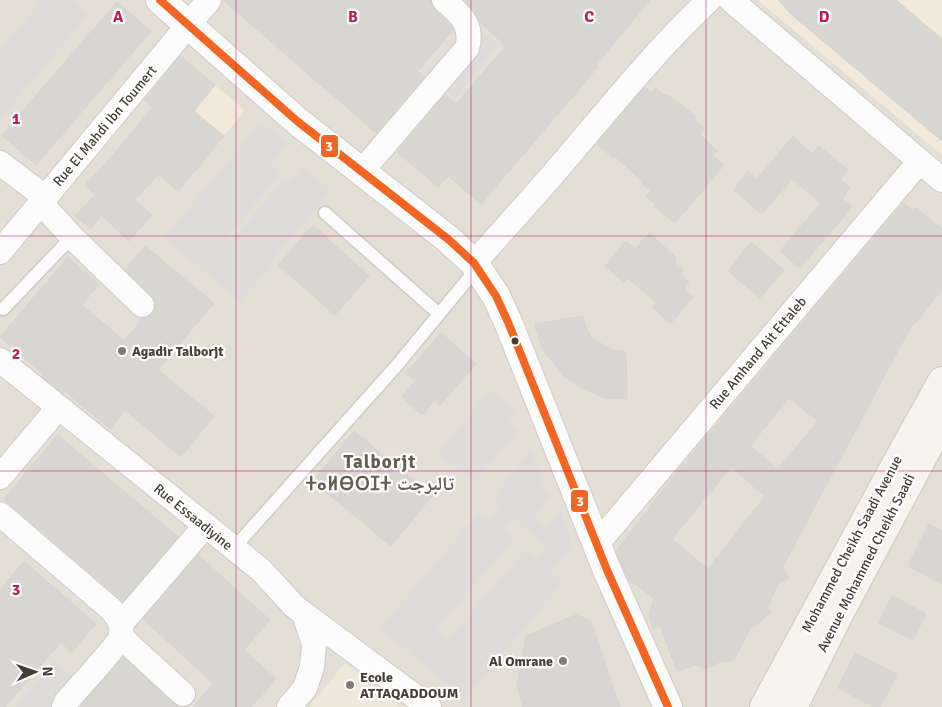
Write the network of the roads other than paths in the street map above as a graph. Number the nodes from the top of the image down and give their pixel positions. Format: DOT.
graph roads {
  1 [pos="160,0"];
  2 [pos="209,0"];
  3 [pos="444,0"];
  4 [pos="732,0"];
  5 [pos="702,2"];
  6 [pos="189,24"];
  7 [pos="919,162"];
  8 [pos="0,163"];
  9 [pos="362,171"];
  10 [pos="942,180"];
  11 [pos="43,200"];
  12 [pos="325,213"];
  13 [pos="72,236"];
  14 [pos="0,252"];
  15 [pos="475,266"];
  16 [pos="142,305"];
  17 [pos="3,309"];
  18 [pos="439,314"];
  19 [pos="0,360"];
  20 [pos="942,381"];
  21 [pos="58,408"];
  22 [pos="942,420"];
  23 [pos="0,477"];
  24 [pos="0,514"];
  25 [pos="205,526"];
  26 [pos="597,544"];
  27 [pos="233,549"];
  28 [pos="304,614"];
  29 [pos="121,631"];
  30 [pos="183,694"];
  31 [pos="64,707"];
  32 [pos="290,707"];
  33 [pos="429,707"];
  34 [pos="668,707"];
  35 [pos="764,707"];
  36 [pos="793,707"];
  1 -- 6 [label="street"];
  2 -- 6 [label="street, Rue El Mahdi Ibn Toumert"];
  3 -- 9 [label="street"];
  4 -- 7 [label="street"];
  5 -- 15 [label="street"];
  6 -- 9 [label="street"];
  6 -- 11 [label="street, Rue El Mahdi Ibn Toumert"];
  7 -- 10 [label="street"];
  7 -- 26 [label="street, Rue Amhand Ait Ettaleb"];
  8 -- 11 [label="street"];
  9 -- 15 [label="street"];
  11 -- 13 [label="street"];
  11 -- 14 [label="street, Rue El Mahdi Ibn Toumert"];
  12 -- 18 [label="lane"];
  13 -- 16 [label="street"];
  13 -- 17 [label="lane"];
  15 -- 18 [label="lane"];
  15 -- 26 [label="street"];
  18 -- 27 [label="lane"];
  19 -- 21 [label="street, Rue Essaadiyine"];
  20 -- 35 [label="main road, Mohammed Cheikh Saadi Avenue"];
  21 -- 23 [label="street"];
  21 -- 25 [label="street, Rue Essaadiyine"];
  22 -- 36 [label="main road, Avenue Mohammed Cheikh Saadi"];
  24 -- 29 [label="street"];
  25 -- 27 [label="street, Rue Essaadiyine"];
  25 -- 29 [label="street"];
  26 -- 34 [label="street"];
  27 -- 28 [label="street, Rue Essaadiyine"];
  28 -- 32 [label="street, Rue Essaadiyine"];
  28 -- 33 [label="street"];
  29 -- 30 [label="street"];
  29 -- 31 [label="street"];
}
